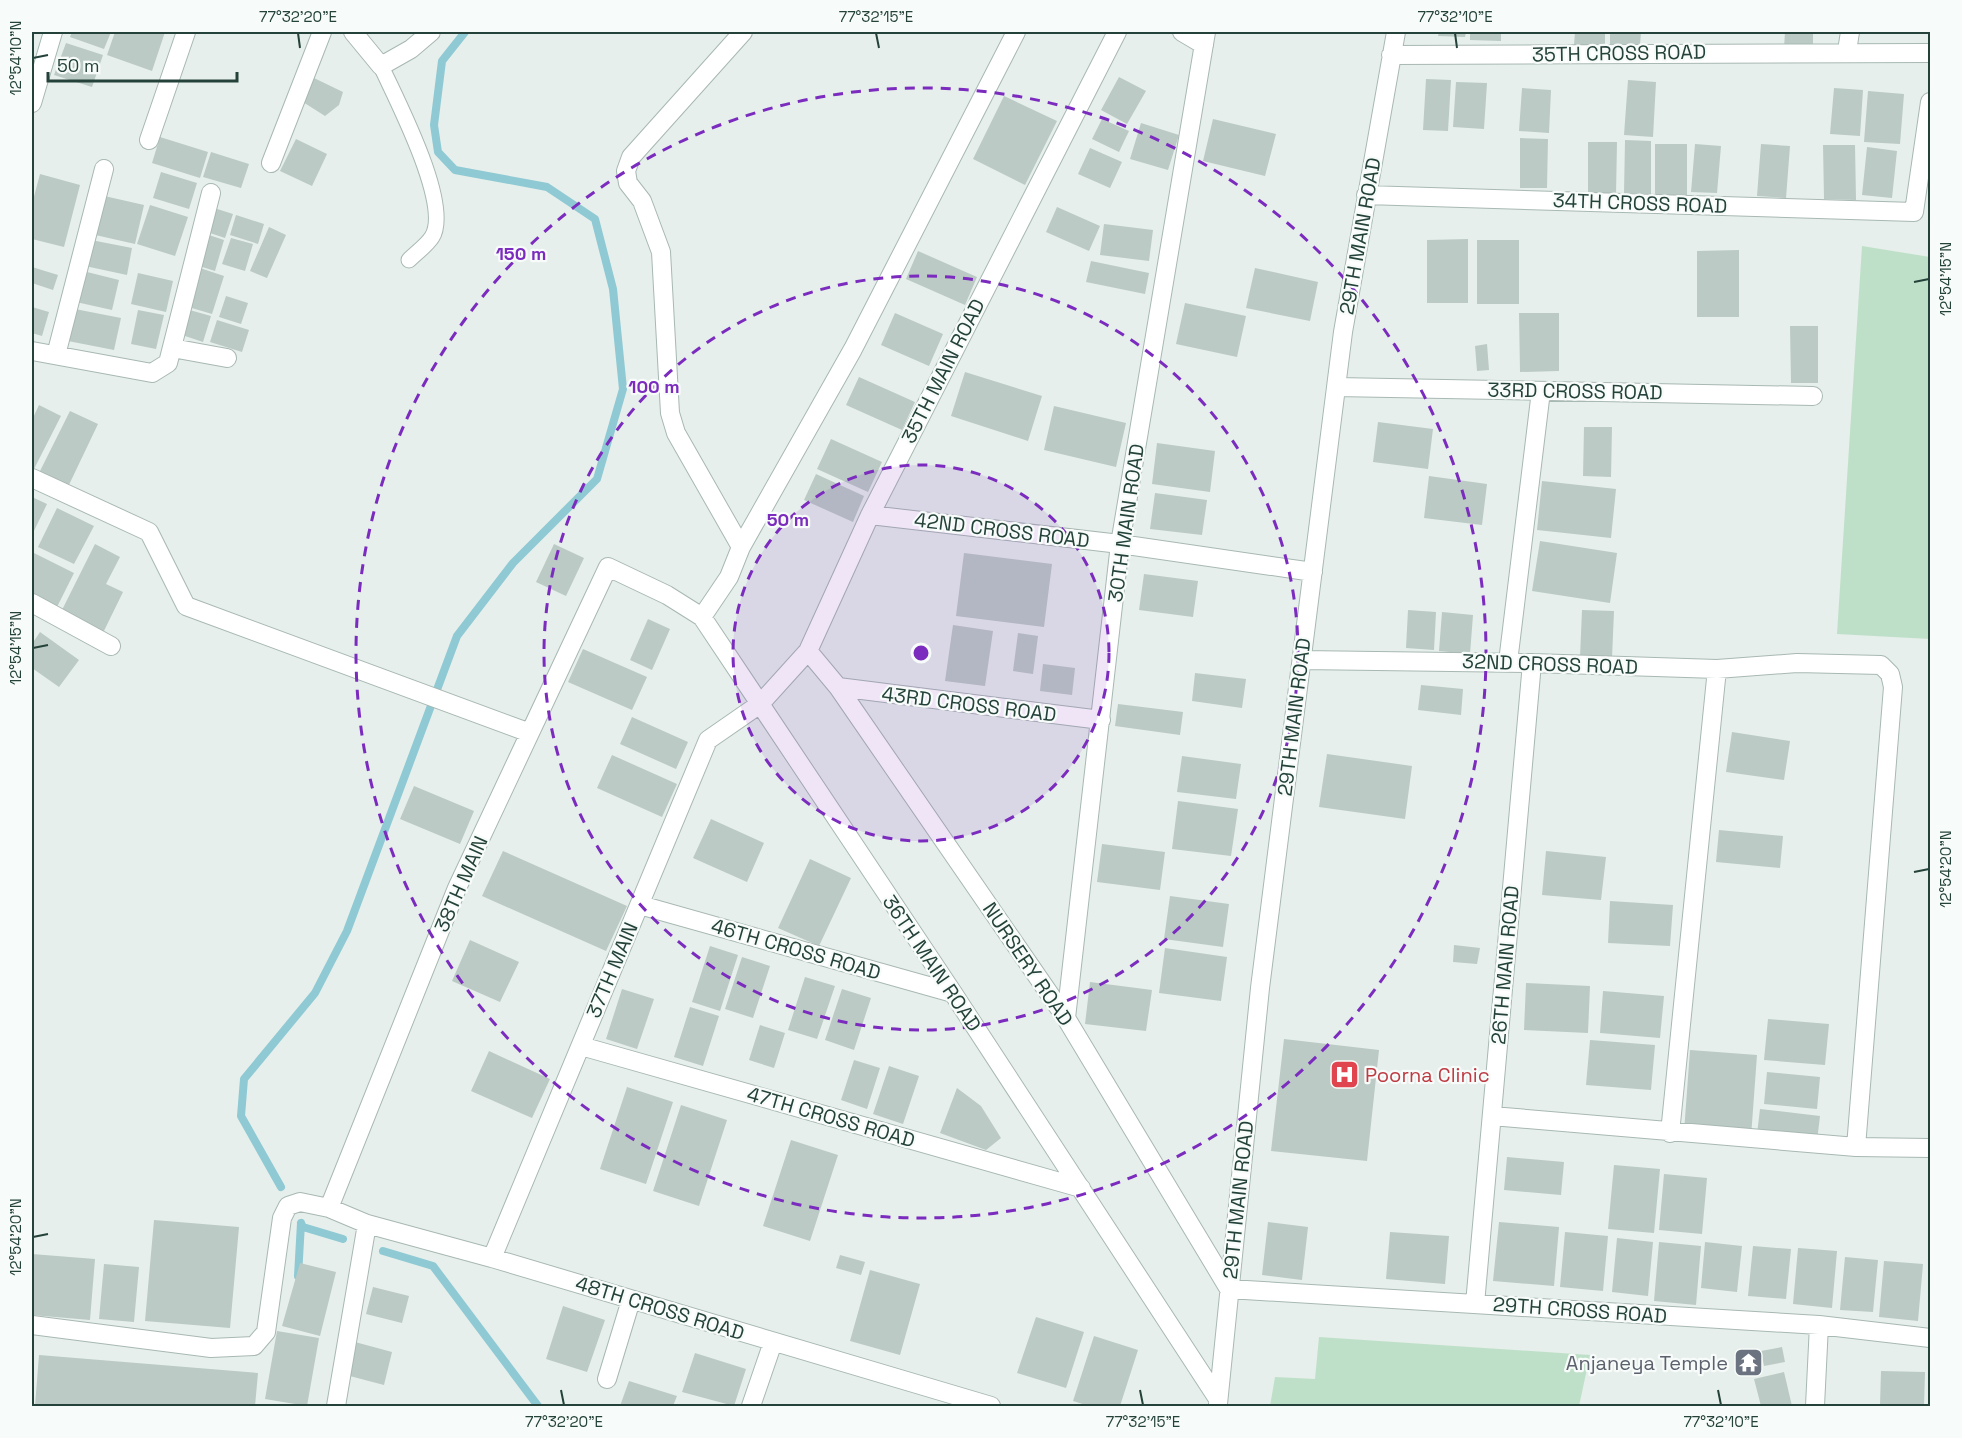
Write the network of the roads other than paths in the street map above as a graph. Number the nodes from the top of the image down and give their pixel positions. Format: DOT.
graph roads {
  1 [pos="53,32"];
  2 [pos="186,32"];
  3 [pos="322,32"];
  4 [pos="353,32"];
  5 [pos="403,32"];
  6 [pos="431,32"];
  7 [pos="743,32"];
  8 [pos="1016,32"];
  9 [pos="1117,32"];
  10 [pos="1182,32"];
  11 [pos="1396,32"];
  12 [pos="1850,32"];
  13 [pos="1205,38"];
  14 [pos="412,48"];
  15 [pos="1847,51"];
  16 [pos="1930,53"];
  17 [pos="1391,55"];
  18 [pos="381,66"];
  19 [pos="1930,102"];
  20 [pos="32,103"];
  21 [pos="149,140"];
  22 [pos="271,163"];
  23 [pos="104,169"];
  24 [pos="212,193"];
  25 [pos="1366,195"];
  26 [pos="410,260"];
  27 [pos="172,348"];
  28 [pos="32,351"];
  29 [pos="56,355"];
  30 [pos="226,358"];
  31 [pos="1336,387"];
  32 [pos="1541,391"];
  33 [pos="1813,396"];
  34 [pos="32,478"];
  35 [pos="870,515"];
  36 [pos="1120,544"];
  37 [pos="741,548"];
  38 [pos="608,567"];
  39 [pos="1313,572"];
  40 [pos="32,603"];
  41 [pos="702,617"];
  42 [pos="111,646"];
  43 [pos="808,651"];
  44 [pos="1302,660"];
  45 [pos="1508,662"];
  46 [pos="1532,663"];
  47 [pos="1717,669"];
  48 [pos="838,687"];
  49 [pos="760,704"];
  50 [pos="1101,720"];
  51 [pos="530,733"];
  52 [pos="640,905"];
  53 [pos="953,993"];
  54 [pos="1066,1018"];
  55 [pos="581,1046"];
  56 [pos="1492,1116"];
  57 [pos="1670,1133"];
  58 [pos="1856,1147"];
  59 [pos="1930,1148"];
  60 [pos="1081,1188"];
  61 [pos="329,1208"];
  62 [pos="367,1224"];
  63 [pos="492,1258"];
  64 [pos="1229,1289"];
  65 [pos="631,1300"];
  66 [pos="1475,1304"];
  67 [pos="32,1325"];
  68 [pos="1819,1325"];
  69 [pos="1930,1338"];
  70 [pos="773,1342"];
  71 [pos="607,1379"];
  72 [pos="1218,1403"];
  73 [pos="336,1407"];
  74 [pos="751,1407"];
  75 [pos="991,1407"];
  76 [pos="1815,1407"];
  1 -- 20 [label="street"];
  2 -- 21 [label="street"];
  3 -- 22 [label="street"];
  4 -- 18 [label="street"];
  5 -- 14 [label="street"];
  6 -- 14 [label="street"];
  7 -- 37 [label="street"];
  8 -- 37 [label="street"];
  9 -- 35 [label="street, 35TH MAIN ROAD"];
  10 -- 13 [label="street"];
  11 -- 17 [label="street, 29TH MAIN ROAD"];
  12 -- 15 [label="street"];
  13 -- 36 [label="street, 30TH MAIN ROAD"];
  14 -- 18 [label="street"];
  15 -- 16 [label="street, 35TH CROSS ROAD"];
  15 -- 17 [label="street, 35TH CROSS ROAD"];
  17 -- 25 [label="street, 29TH MAIN ROAD"];
  18 -- 26 [label="lane"];
  19 -- 25 [label="street, 34TH CROSS ROAD"];
  23 -- 29 [label="street"];
  24 -- 27 [label="street"];
  25 -- 31 [label="street, 29TH MAIN ROAD"];
  27 -- 29 [label="street"];
  27 -- 30 [label="street"];
  28 -- 29 [label="street"];
  31 -- 32 [label="street, 33RD CROSS ROAD"];
  31 -- 39 [label="street, 29TH MAIN ROAD"];
  32 -- 33 [label="street, 33RD CROSS ROAD"];
  32 -- 45 [label="street"];
  34 -- 51 [label="street"];
  35 -- 36 [label="street, 42ND CROSS ROAD"];
  35 -- 43 [label="street, 35TH MAIN ROAD"];
  36 -- 39 [label="street, 42ND CROSS ROAD"];
  36 -- 50 [label="street, 30TH MAIN ROAD"];
  37 -- 41 [label="street"];
  38 -- 41 [label="street, 36TH MAIN ROAD"];
  38 -- 51 [label="street, 38TH MAIN"];
  39 -- 44 [label="street, 29TH MAIN ROAD"];
  40 -- 42 [label="street"];
  41 -- 49 [label="street, 36TH MAIN ROAD"];
  43 -- 48 [label="street, NURSERY ROAD"];
  43 -- 49 [label="street, 35TH MAIN ROAD"];
  44 -- 45 [label="street, 32ND CROSS ROAD"];
  44 -- 64 [label="street, 29TH MAIN ROAD"];
  45 -- 46 [label="street, 32ND CROSS ROAD"];
  46 -- 47 [label="street, 32ND CROSS ROAD"];
  46 -- 56 [label="street, 26TH MAIN ROAD"];
  47 -- 57 [label="street"];
  47 -- 58 [label="street, 32ND CROSS ROAD"];
  48 -- 50 [label="street, 43RD CROSS ROAD"];
  48 -- 54 [label="street, NURSERY ROAD"];
  49 -- 52 [label="street, 37TH MAIN"];
  49 -- 53 [label="street, 36TH MAIN ROAD"];
  50 -- 54 [label="street, 30TH MAIN ROAD"];
  51 -- 61 [label="street, 38TH MAIN"];
  52 -- 53 [label="street, 46TH CROSS ROAD"];
  52 -- 55 [label="street, 37TH MAIN"];
  53 -- 60 [label="street, 36TH MAIN ROAD"];
  54 -- 64 [label="street, NURSERY ROAD"];
  55 -- 60 [label="street, 47TH CROSS ROAD"];
  55 -- 63 [label="street, 37TH MAIN"];
  56 -- 57 [label="street"];
  56 -- 66 [label="street, 26TH MAIN ROAD"];
  57 -- 58 [label="street"];
  58 -- 59 [label="street"];
  60 -- 72 [label="street, 36TH MAIN ROAD"];
  61 -- 62 [label="street, 48TH CROSS ROAD"];
  61 -- 67 [label="street, 48TH CROSS ROAD"];
  62 -- 63 [label="street, 48TH CROSS ROAD"];
  62 -- 73 [label="street"];
  63 -- 65 [label="street, 48TH CROSS ROAD"];
  64 -- 66 [label="street, 29TH CROSS ROAD"];
  64 -- 72 [label="street, 29TH MAIN ROAD"];
  65 -- 70 [label="street, 48TH CROSS ROAD"];
  65 -- 71 [label="street"];
  66 -- 68 [label="street, 29TH CROSS ROAD"];
  68 -- 69 [label="street, 29TH CROSS ROAD"];
  68 -- 76 [label="street"];
  70 -- 74 [label="street"];
  70 -- 75 [label="street, 48TH CROSS ROAD"];
}
